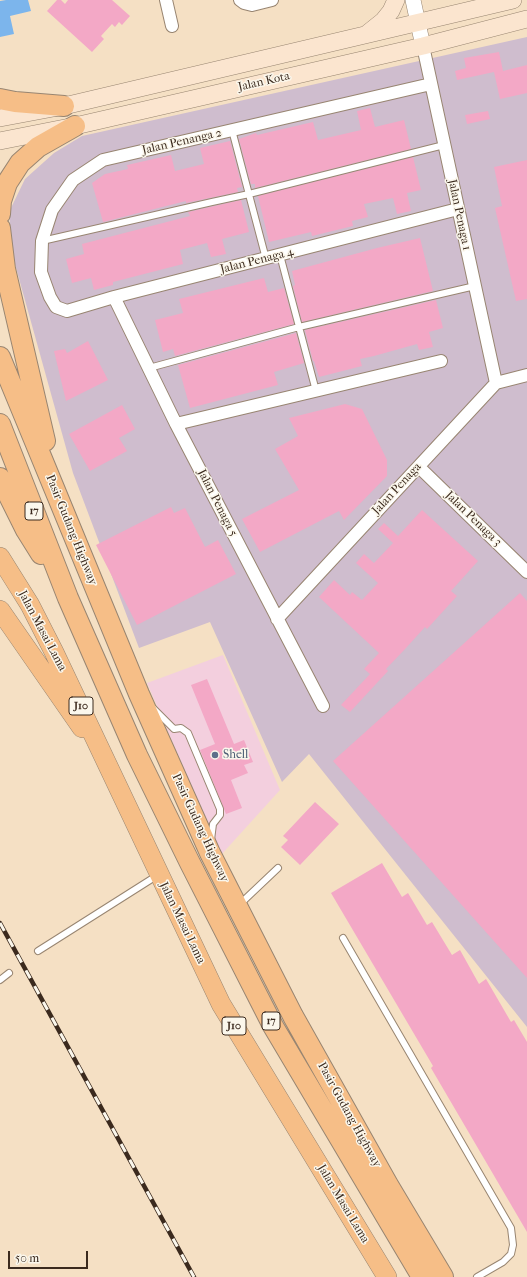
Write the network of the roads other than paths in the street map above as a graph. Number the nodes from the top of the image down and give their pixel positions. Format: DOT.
graph roads {
  1 [pos="166,0"];
  2 [pos="240,0"];
  3 [pos="272,0"];
  4 [pos="396,0"];
  5 [pos="413,0"];
  6 [pos="513,0"];
  7 [pos="527,19"];
  8 [pos="418,23"];
  9 [pos="172,26"];
  10 [pos="365,35"];
  11 [pos="423,46"];
  12 [pos="431,84"];
  13 [pos="0,99"];
  14 [pos="64,106"];
  15 [pos="0,118"];
  16 [pos="75,126"];
  17 [pos="232,130"];
  18 [pos="0,141"];
  19 [pos="444,145"];
  20 [pos="249,194"];
  21 [pos="458,209"];
  22 [pos="0,214"];
  23 [pos="0,228"];
  24 [pos="42,241"];
  25 [pos="280,255"];
  26 [pos="266,259"];
  27 [pos="3,263"];
  28 [pos="474,286"];
  29 [pos="114,298"];
  30 [pos="56,307"];
  31 [pos="299,328"];
  32 [pos="0,357"];
  33 [pos="441,361"];
  34 [pos="148,368"];
  35 [pos="527,375"];
  36 [pos="496,383"];
  37 [pos="316,391"];
  38 [pos="0,424"];
  39 [pos="176,424"];
  40 [pos="418,467"];
  41 [pos="0,478"];
  42 [pos="69,525"];
  43 [pos="0,557"];
  44 [pos="527,572"];
  45 [pos="68,598"];
  46 [pos="0,610"];
  47 [pos="277,619"];
  48 [pos="54,652"];
  49 [pos="34,660"];
  50 [pos="139,694"];
  51 [pos="323,706"];
  52 [pos="107,761"];
  53 [pos="210,853"];
  54 [pos="278,868"];
  55 [pos="159,875"];
  56 [pos="237,907"];
  57 [pos="343,938"];
  58 [pos="38,951"];
  59 [pos="9,973"];
  60 [pos="0,980"];
  61 [pos="388,1277"];
  62 [pos="422,1277"];
  63 [pos="444,1277"];
  64 [pos="477,1277"];
  1 -- 9 [label="street"];
  2 -- 3 [label="street"];
  4 -- 10 [label="main road"];
  5 -- 8 [label="street"];
  6 -- 8 [label="main road, Jalan Kota"];
  7 -- 11 [label="main road, Jalan Kota"];
  8 -- 10 [label="main road, Jalan Kota"];
  8 -- 11 [label="street"];
  10 -- 14 [label="main road, Jalan Kota"];
  11 -- 12 [label="street, Jalan Penaga 1"];
  11 -- 16 [label="main road, Jalan Kota"];
  12 -- 17 [label="street, Jalan Penanga 2"];
  12 -- 19 [label="street, Jalan Penaga 1"];
  13 -- 14 [label="highway"];
  14 -- 15 [label="main road, Jalan Kota"];
  16 -- 18 [label="main road, Jalan Kota"];
  16 -- 22 [label="highway"];
  17 -- 20 [label="lane"];
  17 -- 24 [label="street, Jalan Penanga 2"];
  19 -- 20 [label="lane"];
  19 -- 21 [label="street, Jalan Penaga 1"];
  20 -- 24 [label="lane"];
  20 -- 26 [label="lane"];
  21 -- 25 [label="street, Jalan Penaga 4"];
  21 -- 28 [label="street, Jalan Penaga 1"];
  23 -- 27 [label="highway"];
  24 -- 30 [label="street, Jalan Penanga 2"];
  25 -- 26 [label="street, Jalan Penaga 4"];
  25 -- 31 [label="lane"];
  26 -- 29 [label="street, Jalan Penaga 4"];
  27 -- 42 [label="highway"];
  28 -- 31 [label="lane"];
  28 -- 36 [label="street, Jalan Penaga 1"];
  29 -- 30 [label="street, Jalan Penaga 4"];
  29 -- 34 [label="street, Jalan Penaga 5"];
  31 -- 34 [label="lane"];
  31 -- 37 [label="lane"];
  32 -- 42 [label="highway, Pasir Gudang Highway / 17"];
  33 -- 37 [label="street"];
  34 -- 39 [label="street, Jalan Penaga 5"];
  35 -- 36 [label="street"];
  36 -- 40 [label="street, Jalan Penaga"];
  37 -- 39 [label="street"];
  38 -- 45 [label="highway, Pasir Gudang Highway / 17"];
  39 -- 47 [label="street, Jalan Penaga 5"];
  40 -- 44 [label="street, Jalan Penaga 3"];
  40 -- 47 [label="street, Jalan Penaga"];
  41 -- 45 [label="highway"];
  42 -- 50 [label="highway, Pasir Gudang Highway / 17"];
  43 -- 48 [label="main road, Jalan Masai Lama / J10"];
  45 -- 62 [label="highway, Pasir Gudang Highway / 17"];
  46 -- 49 [label="main road"];
  47 -- 51 [label="street, Jalan Penaga 5"];
  48 -- 49 [label="main road"];
  48 -- 52 [label="main road, Jalan Masai Lama / J10"];
  49 -- 52 [label="main road"];
  50 -- 53 [label="highway, Pasir Gudang Highway / 17"];
  50 -- 53 [label="lane"];
  52 -- 55 [label="main road, Jalan Masai Lama / J10"];
  53 -- 56 [label="highway, Pasir Gudang Highway / 17"];
  54 -- 56 [label="lane"];
  55 -- 58 [label="lane"];
  55 -- 61 [label="main road, Jalan Masai Lama / J10"];
  56 -- 63 [label="highway, Pasir Gudang Highway / 17"];
  57 -- 64 [label="lane"];
  59 -- 60 [label="lane"];
}
